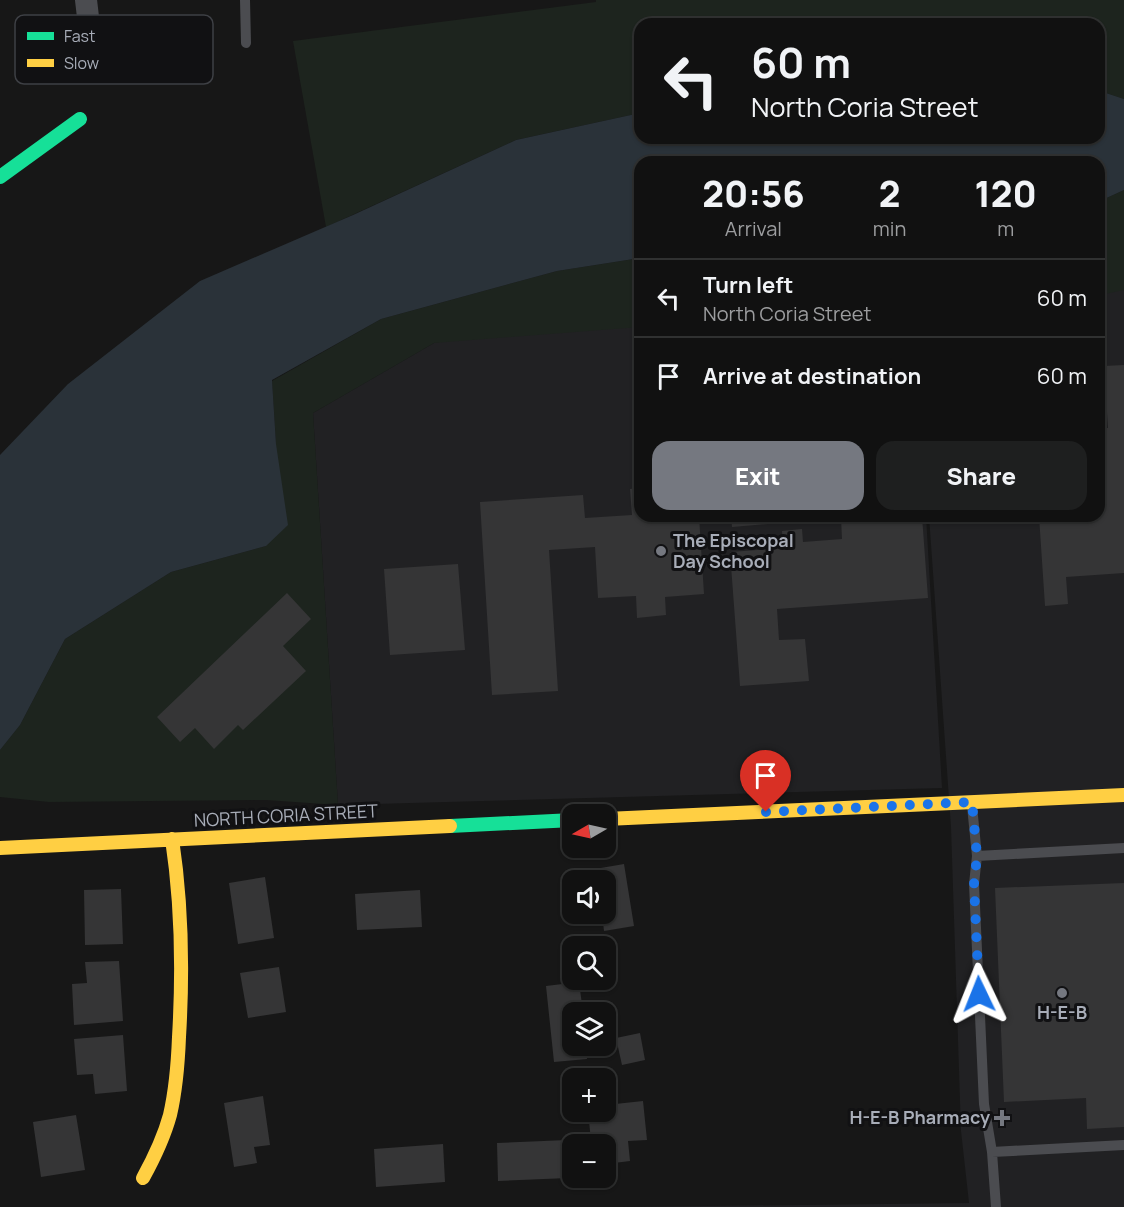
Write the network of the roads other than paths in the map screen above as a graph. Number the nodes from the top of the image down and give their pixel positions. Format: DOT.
graph roads {
  1 [pos="245,0"];
  2 [pos="246,44"];
  3 [pos="80,119"];
  4 [pos="0,177"];
  5 [pos="1124,795"];
  6 [pos="972,802"];
  7 [pos="616,819"];
  8 [pos="562,821"];
  9 [pos="172,839"];
  10 [pos="0,848"];
  11 [pos="1124,848"];
  12 [pos="977,856"];
  13 [pos="1124,1145"];
  14 [pos="992,1152"];
  15 [pos="143,1178"];
  16 [pos="996,1207"];
  1 -- 2 [label="lane"];
  3 -- 4 [label="street"];
  5 -- 6 [label="street"];
  6 -- 7 [label="street"];
  6 -- 12 [label="lane"];
  8 -- 9 [label="street, NORTH CORIA STREET"];
  9 -- 10 [label="street, NORTH CORIA STREET"];
  9 -- 15 [label="street"];
  11 -- 12 [label="lane"];
  12 -- 14 [label="lane"];
  13 -- 14 [label="lane"];
  14 -- 16 [label="lane"];
}
